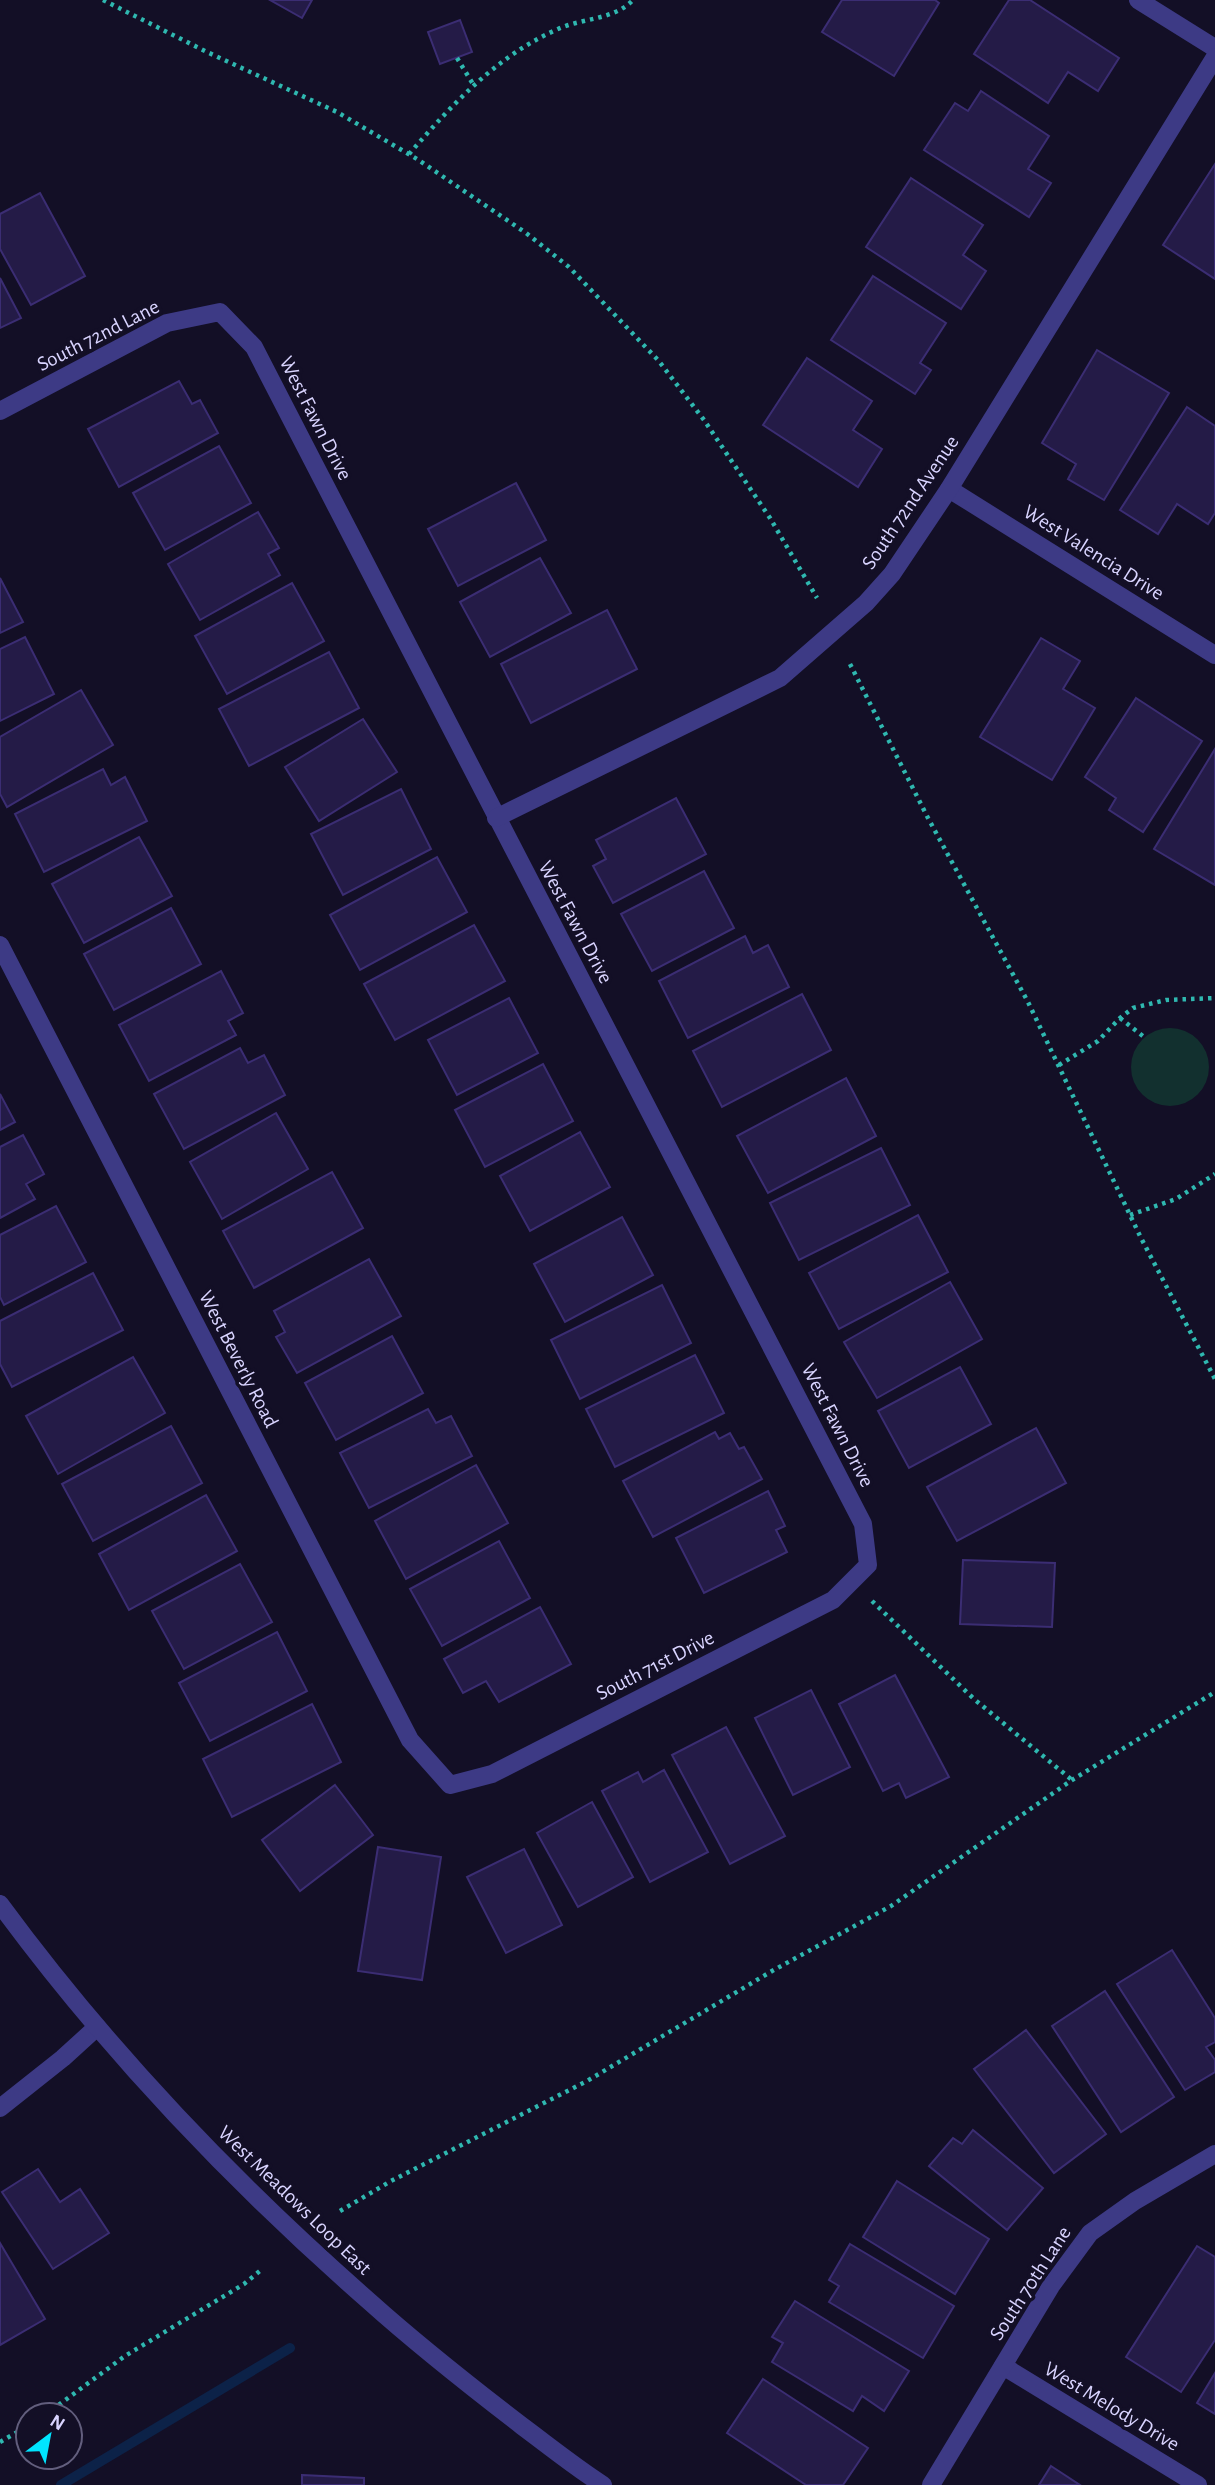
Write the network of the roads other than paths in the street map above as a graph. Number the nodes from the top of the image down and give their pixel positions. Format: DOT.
graph roads {
  1 [pos="1138,0"];
  2 [pos="1215,48"];
  3 [pos="1215,57"];
  4 [pos="220,312"];
  5 [pos="0,411"];
  6 [pos="949,489"];
  7 [pos="1215,655"];
  8 [pos="496,818"];
  9 [pos="0,945"];
  10 [pos="868,1565"];
  11 [pos="450,1785"];
  12 [pos="0,1903"];
  13 [pos="97,2027"];
  14 [pos="0,2108"];
  15 [pos="1215,2154"];
  16 [pos="1003,2366"];
  17 [pos="603,2485"];
  18 [pos="931,2485"];
  19 [pos="1198,2485"];
  1 -- 2 [label="street"];
  3 -- 6 [label="street, South 72nd Avenue"];
  4 -- 5 [label="street, South 72nd Lane"];
  4 -- 8 [label="street, West Fawn Drive"];
  6 -- 7 [label="street, West Valencia Drive"];
  6 -- 8 [label="street, South 72nd Avenue"];
  8 -- 10 [label="street, West Fawn Drive"];
  9 -- 11 [label="street, West Beverly Road"];
  10 -- 11 [label="street, South 71st Drive"];
  12 -- 13 [label="street, West Meadows Loop East"];
  13 -- 14 [label="street"];
  13 -- 17 [label="street, West Meadows Loop East"];
  15 -- 16 [label="street, South 70th Lane"];
  16 -- 18 [label="street, South 70th Lane"];
  16 -- 19 [label="street, West Melody Drive"];
}
